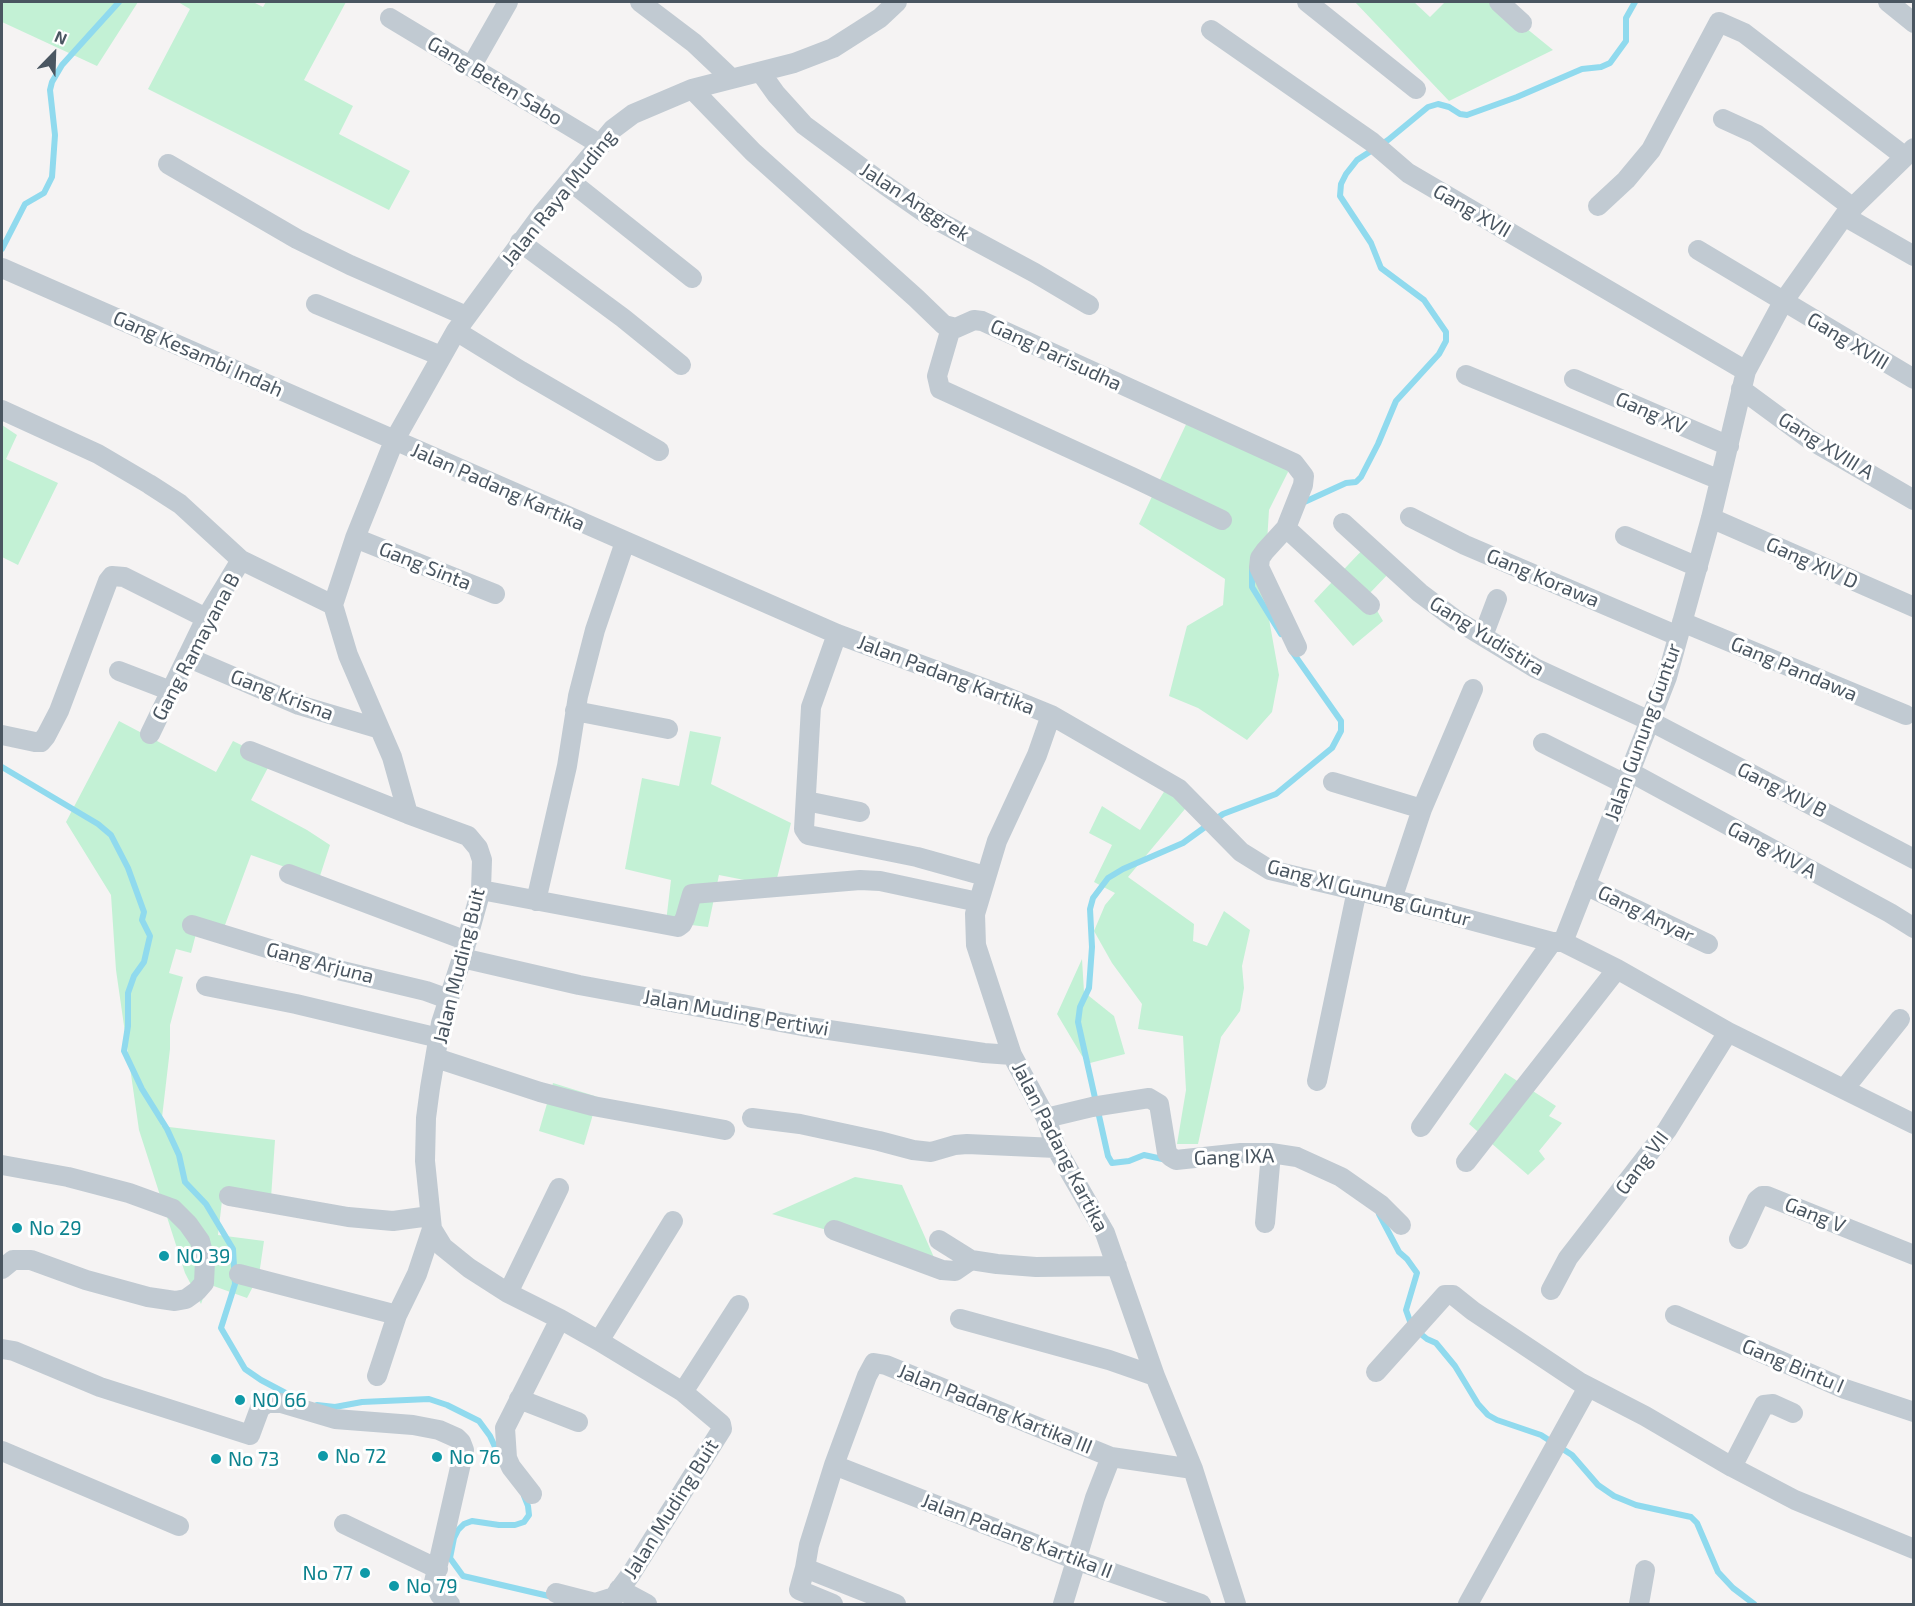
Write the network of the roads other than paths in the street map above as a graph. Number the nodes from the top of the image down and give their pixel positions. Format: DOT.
graph roads {
  1 [pos="508,2"];
  2 [pos="640,2"];
  3 [pos="897,2"];
  4 [pos="1307,2"];
  5 [pos="1499,2"];
  6 [pos="1888,2"];
  7 [pos="390,18"];
  8 [pos="1522,23"];
  9 [pos="1914,23"];
  10 [pos="1211,30"];
  11 [pos="471,67"];
  12 [pos="761,73"];
  13 [pos="732,79"];
  14 [pos="1416,89"];
  15 [pos="692,90"];
  16 [pos="1723,119"];
  17 [pos="601,145"];
  18 [pos="1909,152"];
  19 [pos="168,164"];
  20 [pos="570,181"];
  21 [pos="1598,206"];
  22 [pos="1849,212"];
  23 [pos="520,242"];
  24 [pos="1698,250"];
  25 [pos="1914,256"];
  26 [pos="2,268"];
  27 [pos="692,278"];
  28 [pos="1783,302"];
  29 [pos="316,304"];
  30 [pos="1089,305"];
  31 [pos="461,323"];
  32 [pos="951,328"];
  33 [pos="441,356"];
  34 [pos="681,365"];
  35 [pos="1466,375"];
  36 [pos="1574,379"];
  37 [pos="1914,379"];
  38 [pos="1744,380"];
  39 [pos="2,410"];
  40 [pos="394,441"];
  41 [pos="1729,446"];
  42 [pos="659,451"];
  43 [pos="1720,480"];
  44 [pos="1914,500"];
  45 [pos="1410,517"];
  46 [pos="1711,518"];
  47 [pos="1222,520"];
  48 [pos="1343,523"];
  49 [pos="1286,528"];
  50 [pos="1624,536"];
  51 [pos="356,538"];
  52 [pos="625,542"];
  53 [pos="242,560"];
  54 [pos="1698,567"];
  55 [pos="495,594"];
  56 [pos="1497,599"];
  57 [pos="333,605"];
  58 [pos="1370,605"];
  59 [pos="1914,607"];
  60 [pos="206,618"];
  61 [pos="1680,629"];
  62 [pos="837,634"];
  63 [pos="1483,636"];
  64 [pos="1297,647"];
  65 [pos="187,657"];
  66 [pos="119,671"];
  67 [pos="1473,689"];
  68 [pos="171,691"];
  69 [pos="575,711"];
  70 [pos="1051,715"];
  71 [pos="1906,715"];
  72 [pos="1650,721"];
  73 [pos="380,729"];
  74 [pos="668,729"];
  75 [pos="150,734"];
  76 [pos="2,735"];
  77 [pos="1542,743"];
  78 [pos="250,751"];
  79 [pos="1627,778"];
  80 [pos="1333,782"];
  81 [pos="806,801"];
  82 [pos="1422,809"];
  83 [pos="860,812"];
  84 [pos="408,814"];
  85 [pos="1914,859"];
  86 [pos="290,874"];
  87 [pos="985,876"];
  88 [pos="1585,885"];
  89 [pos="481,890"];
  90 [pos="1357,890"];
  91 [pos="1392,899"];
  92 [pos="536,901"];
  93 [pos="978,902"];
  94 [pos="192,925"];
  95 [pos="1914,928"];
  96 [pos="1558,942"];
  97 [pos="1707,944"];
  98 [pos="464,950"];
  99 [pos="1617,969"];
  100 [pos="206,986"];
  101 [pos="448,999"];
  102 [pos="1900,1019"];
  103 [pos="1728,1032"];
  104 [pos="439,1038"];
  105 [pos="1012,1055"];
  106 [pos="436,1058"];
  107 [pos="1317,1081"];
  108 [pos="1844,1089"];
  109 [pos="752,1118"];
  110 [pos="1046,1118"];
  111 [pos="1914,1124"];
  112 [pos="1421,1127"];
  113 [pos="725,1130"];
  114 [pos="1056,1148"];
  115 [pos="1271,1153"];
  116 [pos="1466,1162"];
  117 [pos="2,1165"];
  118 [pos="560,1188"];
  119 [pos="229,1196"];
  120 [pos="673,1221"];
  121 [pos="431,1223"];
  122 [pos="1265,1223"];
  123 [pos="1401,1225"];
  124 [pos="834,1230"];
  125 [pos="1739,1239"];
  126 [pos="939,1240"];
  127 [pos="1914,1255"];
  128 [pos="971,1260"];
  129 [pos="1117,1266"];
  130 [pos="2,1269"];
  131 [pos="239,1274"];
  132 [pos="1551,1290"];
  133 [pos="508,1293"];
  134 [pos="739,1305"];
  135 [pos="397,1315"];
  136 [pos="1675,1315"];
  137 [pos="560,1319"];
  138 [pos="960,1319"];
  139 [pos="599,1341"];
  140 [pos="2,1349"];
  141 [pos="1376,1372"];
  142 [pos="377,1376"];
  143 [pos="1155,1376"];
  144 [pos="1588,1387"];
  145 [pos="683,1392"];
  146 [pos="519,1398"];
  147 [pos="1914,1412"];
  148 [pos="1793,1413"];
  149 [pos="578,1422"];
  150 [pos="2,1451"];
  151 [pos="1111,1457"];
  152 [pos="834,1466"];
  153 [pos="1732,1467"];
  154 [pos="1193,1469"];
  155 [pos="532,1494"];
  156 [pos="344,1524"];
  157 [pos="179,1526"];
  158 [pos="1914,1548"];
  159 [pos="1076,1560"];
  160 [pos="805,1568"];
  161 [pos="438,1569"];
  162 [pos="1645,1570"];
  163 [pos="620,1589"];
  164 [pos="556,1593"];
  165 [pos="810,1599"];
  166 [pos="450,1605"];
  167 [pos="648,1605"];
  168 [pos="896,1605"];
  169 [pos="1064,1605"];
  170 [pos="1201,1605"];
  171 [pos="1236,1605"];
  172 [pos="1467,1605"];
  173 [pos="1639,1605"];
  1 -- 11 [label="street"];
  2 -- 13 [label="street"];
  3 -- 12 [label="street, Jalan Raya Muding"];
  4 -- 14 [label="street"];
  5 -- 8 [label="street"];
  6 -- 9 [label="street"];
  7 -- 11 [label="street, Gang Beten Sabo"];
  10 -- 38 [label="street, Gang XVII"];
  11 -- 17 [label="street, Gang Beten Sabo"];
  12 -- 13 [label="street, Jalan Raya Muding"];
  12 -- 30 [label="street, Jalan Anggrek"];
  13 -- 15 [label="street, Jalan Raya Muding"];
  15 -- 17 [label="street, Jalan Raya Muding"];
  15 -- 32 [label="street"];
  16 -- 22 [label="street"];
  17 -- 20 [label="street, Jalan Raya Muding"];
  18 -- 21 [label="street"];
  18 -- 22 [label="street, Jalan Gunung Guntur"];
  19 -- 31 [label="street"];
  20 -- 23 [label="street, Jalan Raya Muding"];
  20 -- 27 [label="street"];
  22 -- 25 [label="street"];
  22 -- 28 [label="street, Jalan Gunung Guntur"];
  23 -- 31 [label="street, Jalan Raya Muding"];
  23 -- 34 [label="street"];
  24 -- 28 [label="street, Gang XVIII"];
  26 -- 40 [label="street, Gang Kesambi Indah"];
  28 -- 37 [label="street, Gang XVIII"];
  28 -- 38 [label="street, Jalan Gunung Guntur"];
  29 -- 33 [label="street"];
  31 -- 33 [label="street, Jalan Raya Muding"];
  31 -- 42 [label="street"];
  32 -- 47 [label="street"];
  32 -- 49 [label="street, Gang Parisudha"];
  33 -- 40 [label="street, Jalan Raya Muding"];
  35 -- 43 [label="street"];
  36 -- 41 [label="street, Gang XV"];
  38 -- 41 [label="street, Jalan Gunung Guntur"];
  38 -- 44 [label="street, Gang XVIII A"];
  39 -- 53 [label="street"];
  40 -- 51 [label="street"];
  40 -- 52 [label="street, Jalan Padang Kartika"];
  41 -- 43 [label="street, Jalan Gunung Guntur"];
  43 -- 46 [label="street, Jalan Gunung Guntur"];
  45 -- 61 [label="street, Gang Korawa"];
  46 -- 54 [label="street, Jalan Gunung Guntur"];
  46 -- 59 [label="street, Gang XIV D"];
  48 -- 63 [label="street, Gang Yudistira"];
  49 -- 58 [label="street"];
  49 -- 64 [label="street"];
  50 -- 54 [label="street"];
  51 -- 55 [label="street, Gang Sinta"];
  51 -- 57 [label="street"];
  52 -- 62 [label="street, Jalan Padang Kartika"];
  52 -- 69 [label="street"];
  53 -- 57 [label="street"];
  53 -- 60 [label="street, Gang Ramayana B"];
  54 -- 61 [label="street, Jalan Gunung Guntur"];
  56 -- 63 [label="street"];
  57 -- 73 [label="street"];
  60 -- 65 [label="street, Gang Ramayana B"];
  60 -- 76 [label="street"];
  61 -- 71 [label="street, Gang Pandawa"];
  61 -- 72 [label="street, Jalan Gunung Guntur"];
  62 -- 70 [label="street, Jalan Padang Kartika"];
  62 -- 81 [label="street"];
  63 -- 72 [label="street, Gang Yudistira"];
  65 -- 68 [label="street, Gang Ramayana B"];
  65 -- 73 [label="street, Gang Krisna"];
  66 -- 68 [label="street"];
  67 -- 82 [label="street"];
  68 -- 75 [label="street, Gang Ramayana B"];
  69 -- 74 [label="street"];
  69 -- 92 [label="street"];
  70 -- 87 [label="street, Jalan Padang Kartika"];
  70 -- 90 [label="street, Gang XI Gunung Guntur"];
  72 -- 79 [label="street, Jalan Gunung Guntur"];
  72 -- 85 [label="street, Gang XIV B"];
  73 -- 84 [label="street"];
  77 -- 79 [label="street, Gang XIV A"];
  78 -- 84 [label="street, Jalan Muding Buit"];
  79 -- 88 [label="street, Jalan Gunung Guntur"];
  79 -- 95 [label="street, Gang XIV A"];
  80 -- 82 [label="street"];
  81 -- 83 [label="street"];
  81 -- 87 [label="street"];
  82 -- 91 [label="street"];
  84 -- 89 [label="street, Jalan Muding Buit"];
  86 -- 98 [label="street, Jalan Muding Pertiwi"];
  87 -- 93 [label="street, Jalan Padang Kartika"];
  88 -- 96 [label="street, Jalan Gunung Guntur"];
  88 -- 97 [label="street, Gang Anyar"];
  89 -- 92 [label="street"];
  89 -- 98 [label="street, Jalan Muding Buit"];
  90 -- 91 [label="street, Gang XI Gunung Guntur"];
  90 -- 107 [label="street"];
  91 -- 96 [label="street, Gang XI Gunung Guntur"];
  92 -- 93 [label="street"];
  93 -- 105 [label="street, Jalan Padang Kartika"];
  94 -- 101 [label="street, Gang Arjuna"];
  96 -- 99 [label="street"];
  96 -- 112 [label="street"];
  98 -- 101 [label="street, Jalan Muding Buit"];
  98 -- 105 [label="street, Jalan Muding Pertiwi"];
  99 -- 103 [label="street"];
  99 -- 116 [label="street"];
  100 -- 104 [label="street"];
  101 -- 104 [label="street, Jalan Muding Buit"];
  102 -- 108 [label="street"];
  103 -- 108 [label="street"];
  103 -- 132 [label="street, Gang VII"];
  104 -- 106 [label="street, Jalan Muding Buit"];
  105 -- 110 [label="street, Jalan Padang Kartika"];
  106 -- 113 [label="street"];
  106 -- 121 [label="street, Jalan Muding Buit"];
  108 -- 111 [label="street"];
  109 -- 114 [label="street"];
  110 -- 114 [label="street, Jalan Padang Kartika"];
  110 -- 115 [label="street, Gang IXA"];
  114 -- 129 [label="street, Jalan Padang Kartika"];
  115 -- 122 [label="street"];
  115 -- 123 [label="street, Gang IXA"];
  117 -- 130 [label="street"];
  118 -- 133 [label="street"];
  119 -- 121 [label="street"];
  120 -- 139 [label="street"];
  121 -- 133 [label="street, Jalan Muding Buit"];
  121 -- 135 [label="street"];
  124 -- 128 [label="street"];
  125 -- 127 [label="street, Gang V"];
  126 -- 128 [label="street"];
  128 -- 129 [label="street"];
  129 -- 143 [label="street, Jalan Padang Kartika"];
  131 -- 135 [label="street"];
  133 -- 137 [label="street, Jalan Muding Buit"];
  134 -- 145 [label="street"];
  135 -- 142 [label="street"];
  136 -- 147 [label="street, Gang Bintu I"];
  137 -- 139 [label="street, Jalan Muding Buit"];
  137 -- 146 [label="street"];
  138 -- 143 [label="street"];
  139 -- 145 [label="street, Jalan Muding Buit"];
  140 -- 161 [label="street"];
  141 -- 144 [label="street"];
  143 -- 154 [label="street, Jalan Padang Kartika"];
  144 -- 153 [label="street"];
  144 -- 172 [label="street"];
  145 -- 163 [label="street, Jalan Muding Buit"];
  146 -- 149 [label="street"];
  146 -- 155 [label="street"];
  148 -- 153 [label="street"];
  150 -- 157 [label="street"];
  151 -- 152 [label="street, Jalan Padang Kartika III"];
  151 -- 154 [label="street, Jalan Padang Kartika III"];
  151 -- 159 [label="street"];
  152 -- 159 [label="street, Jalan Padang Kartika II"];
  152 -- 160 [label="street, Jalan Padang Kartika III"];
  153 -- 158 [label="street"];
  154 -- 171 [label="street, Jalan Padang Kartika"];
  156 -- 161 [label="street"];
  159 -- 169 [label="street"];
  159 -- 170 [label="street, Jalan Padang Kartika II"];
  160 -- 165 [label="street, Jalan Padang Kartika III"];
  160 -- 168 [label="street"];
  161 -- 166 [label="street"];
  162 -- 173 [label="street"];
  163 -- 164 [label="street, Jalan Muding Buit"];
  163 -- 167 [label="street"];
}
